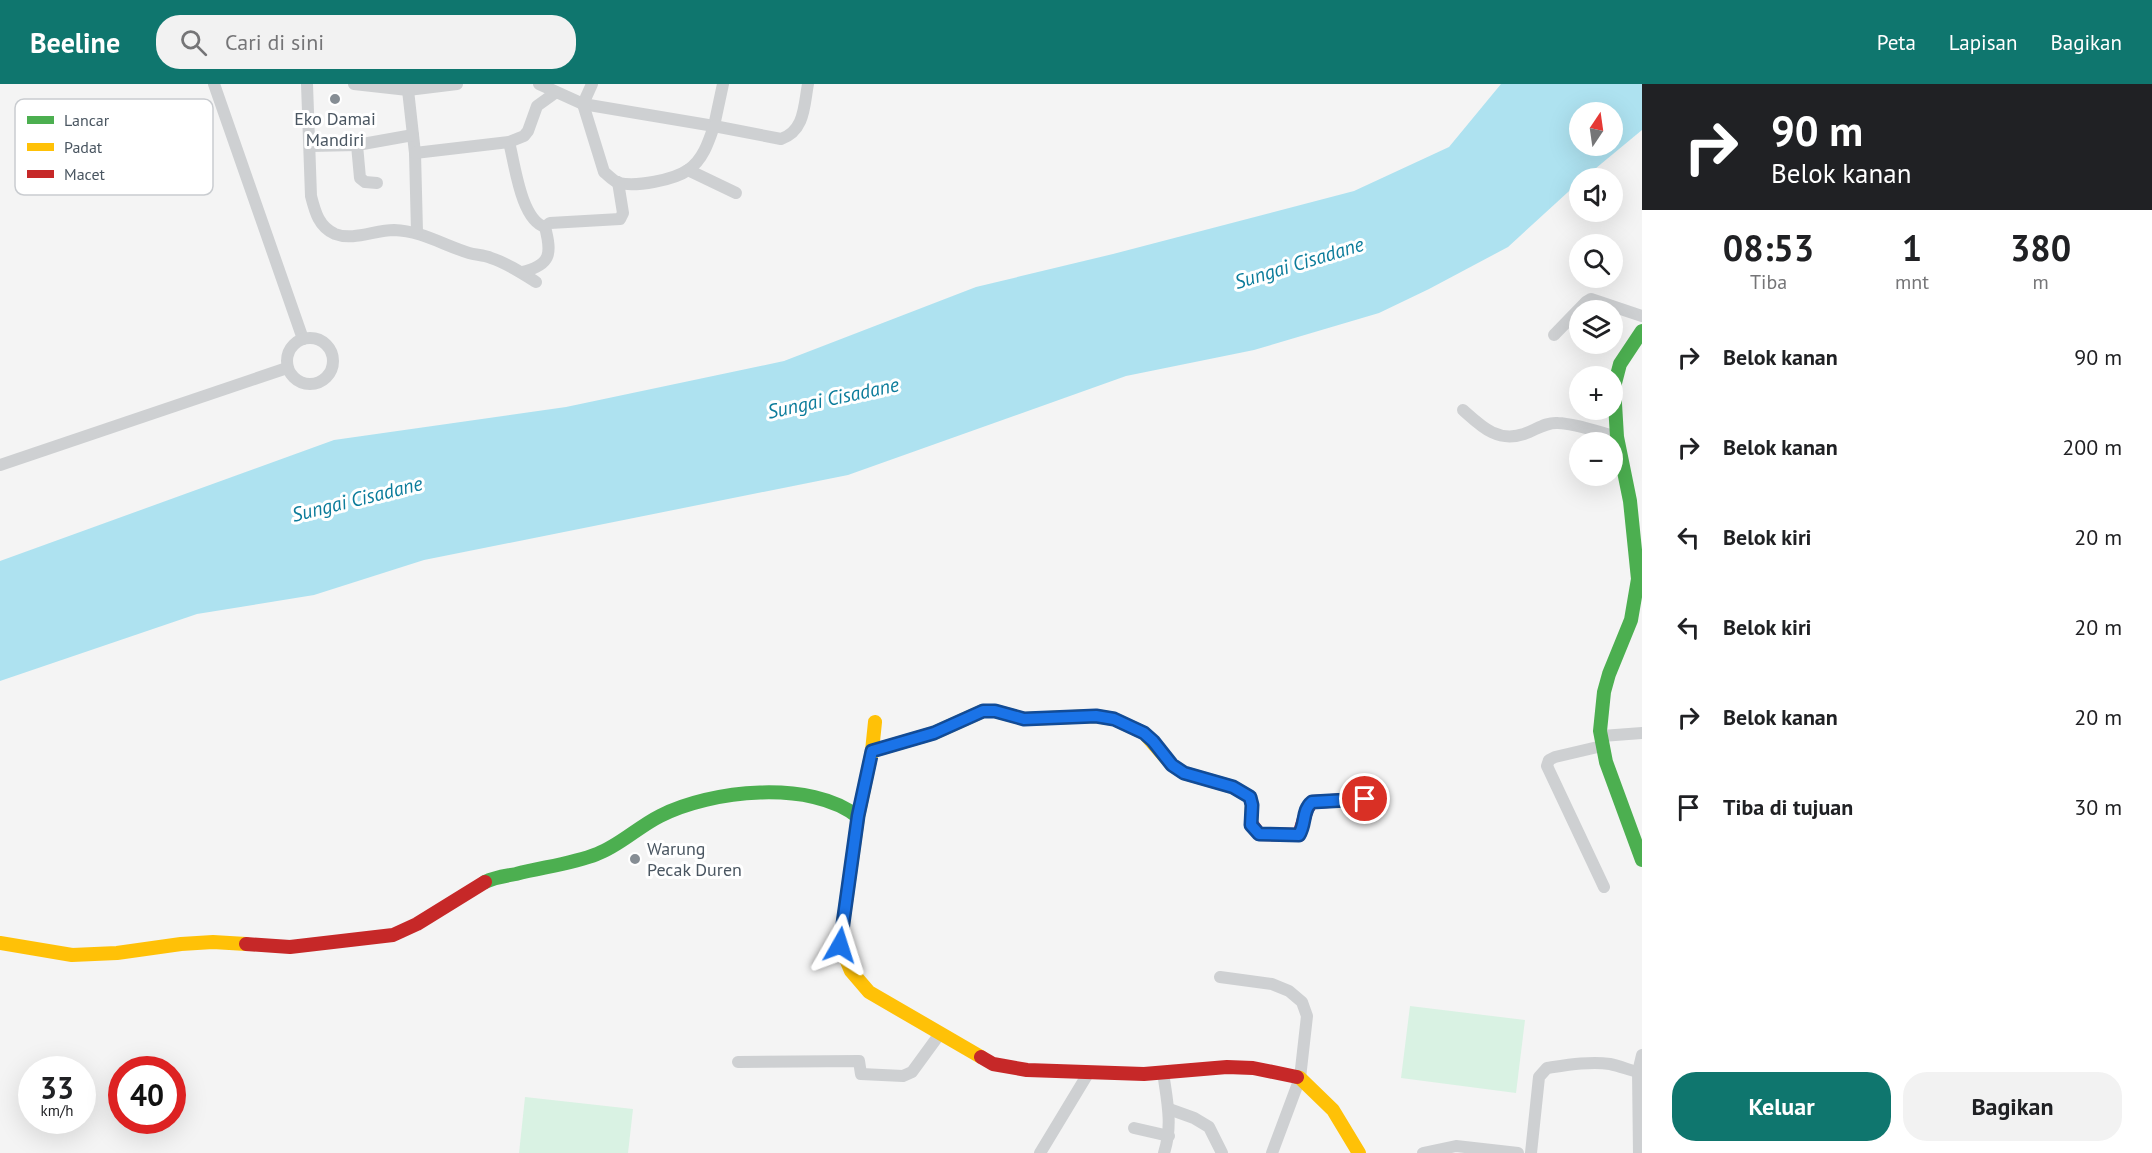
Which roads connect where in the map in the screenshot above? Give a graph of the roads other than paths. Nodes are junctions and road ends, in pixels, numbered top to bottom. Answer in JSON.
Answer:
{"nodes":[{"id":1,"x":214,"y":84,"type":"edge"},
{"id":2,"x":307,"y":84,"type":"edge"},
{"id":3,"x":354,"y":84,"type":"edge"},
{"id":4,"x":457,"y":84,"type":"edge"},
{"id":5,"x":538,"y":84,"type":"edge"},
{"id":6,"x":591,"y":84,"type":"edge"},
{"id":7,"x":723,"y":84,"type":"edge"},
{"id":8,"x":808,"y":84,"type":"edge"},
{"id":9,"x":408,"y":90,"type":"junction"},
{"id":10,"x":555,"y":93,"type":"junction"},
{"id":11,"x":583,"y":104,"type":"junction"},
{"id":12,"x":714,"y":126,"type":"junction"},
{"id":13,"x":413,"y":135,"type":"junction"},
{"id":14,"x":509,"y":142,"type":"junction"},
{"id":15,"x":357,"y":145,"type":"junction"},
{"id":16,"x":310,"y":146,"type":"junction"},
{"id":17,"x":415,"y":153,"type":"junction"},
{"id":18,"x":688,"y":170,"type":"junction"},
{"id":19,"x":618,"y":182,"type":"junction"},
{"id":20,"x":377,"y":183,"type":"dead end"},
{"id":21,"x":736,"y":193,"type":"dead end"},
{"id":22,"x":545,"y":227,"type":"junction"},
{"id":23,"x":417,"y":232,"type":"junction"},
{"id":24,"x":522,"y":272,"type":"junction"},
{"id":25,"x":536,"y":282,"type":"dead end"},
{"id":26,"x":1642,"y":316,"type":"edge"},
{"id":27,"x":1642,"y":331,"type":"edge"},
{"id":28,"x":1554,"y":335,"type":"dead end"},
{"id":29,"x":303,"y":339,"type":"junction"},
{"id":30,"x":287,"y":368,"type":"junction"},
{"id":31,"x":1463,"y":410,"type":"dead end"},
{"id":32,"x":1596,"y":432,"type":"edge"},
{"id":33,"x":1617,"y":432,"type":"edge"},
{"id":34,"x":0,"y":465,"type":"edge"},
{"id":35,"x":1623,"y":467,"type":"edge"},
{"id":36,"x":875,"y":722,"type":"dead end"},
{"id":37,"x":1642,"y":733,"type":"edge"},
{"id":38,"x":1602,"y":741,"type":"junction"},
{"id":39,"x":872,"y":751,"type":"junction"},
{"id":40,"x":1365,"y":799,"type":"dead end"},
{"id":41,"x":858,"y":816,"type":"junction"},
{"id":42,"x":1642,"y":860,"type":"edge"},
{"id":43,"x":1604,"y":887,"type":"dead end"},
{"id":44,"x":0,"y":943,"type":"edge"},
{"id":45,"x":1220,"y":977,"type":"dead end"},
{"id":46,"x":939,"y":1035,"type":"junction"},
{"id":47,"x":1642,"y":1055,"type":"edge"},
{"id":48,"x":738,"y":1062,"type":"dead end"},
{"id":49,"x":1089,"y":1072,"type":"junction"},
{"id":50,"x":1163,"y":1072,"type":"junction"},
{"id":51,"x":1638,"y":1072,"type":"junction"},
{"id":52,"x":1300,"y":1078,"type":"junction"},
{"id":53,"x":1169,"y":1109,"type":"junction"},
{"id":54,"x":1134,"y":1128,"type":"dead end"},
{"id":55,"x":1169,"y":1136,"type":"junction"},
{"id":56,"x":1040,"y":1153,"type":"edge"},
{"id":57,"x":1164,"y":1153,"type":"edge"},
{"id":58,"x":1222,"y":1153,"type":"edge"},
{"id":59,"x":1272,"y":1153,"type":"edge"},
{"id":60,"x":1359,"y":1153,"type":"edge"},
{"id":61,"x":1423,"y":1153,"type":"edge"},
{"id":62,"x":1518,"y":1153,"type":"edge"},
{"id":63,"x":1531,"y":1153,"type":"edge"},
{"id":64,"x":1639,"y":1153,"type":"edge"}],
"edges":[{"from":1,"to":29,"type":"street"},
{"from":2,"to":16,"type":"street"},
{"from":3,"to":9,"type":"street"},
{"from":4,"to":9,"type":"street"},
{"from":5,"to":10,"type":"street"},
{"from":6,"to":11,"type":"street"},
{"from":7,"to":12,"type":"street"},
{"from":8,"to":12,"type":"street"},
{"from":9,"to":13,"type":"street"},
{"from":10,"to":11,"type":"street"},
{"from":10,"to":14,"type":"street"},
{"from":11,"to":12,"type":"street"},
{"from":11,"to":19,"type":"street"},
{"from":12,"to":18,"type":"street"},
{"from":13,"to":15,"type":"street"},
{"from":13,"to":17,"type":"street"},
{"from":14,"to":17,"type":"street"},
{"from":14,"to":22,"type":"street"},
{"from":15,"to":16,"type":"street"},
{"from":15,"to":20,"type":"street"},
{"from":16,"to":23,"type":"street"},
{"from":17,"to":23,"type":"street"},
{"from":18,"to":19,"type":"street"},
{"from":18,"to":21,"type":"street"},
{"from":19,"to":22,"type":"street"},
{"from":22,"to":24,"type":"street"},
{"from":23,"to":24,"type":"street"},
{"from":24,"to":25,"type":"street"},
{"from":26,"to":28,"type":"street"},
{"from":27,"to":33,"type":"street"},
{"from":29,"to":30,"type":"street"},
{"from":29,"to":30,"type":"street"},
{"from":30,"to":34,"type":"street"},
{"from":31,"to":32,"type":"street"},
{"from":35,"to":38,"type":"street"},
{"from":36,"to":39,"type":"street"},
{"from":37,"to":38,"type":"street"},
{"from":38,"to":42,"type":"street"},
{"from":38,"to":43,"type":"street"},
{"from":39,"to":40,"type":"street"},
{"from":39,"to":41,"type":"street"},
{"from":41,"to":44,"type":"street"},
{"from":41,"to":46,"type":"street"},
{"from":45,"to":52,"type":"street"},
{"from":46,"to":48,"type":"street"},
{"from":46,"to":49,"type":"street"},
{"from":47,"to":51,"type":"street"},
{"from":49,"to":50,"type":"street"},
{"from":49,"to":56,"type":"street"},
{"from":50,"to":52,"type":"street"},
{"from":50,"to":53,"type":"street"},
{"from":51,"to":63,"type":"street"},
{"from":51,"to":64,"type":"street"},
{"from":52,"to":59,"type":"street"},
{"from":52,"to":60,"type":"street"},
{"from":53,"to":55,"type":"street"},
{"from":53,"to":58,"type":"street"},
{"from":54,"to":55,"type":"street"},
{"from":55,"to":57,"type":"street"},
{"from":61,"to":62,"type":"street"}]}
